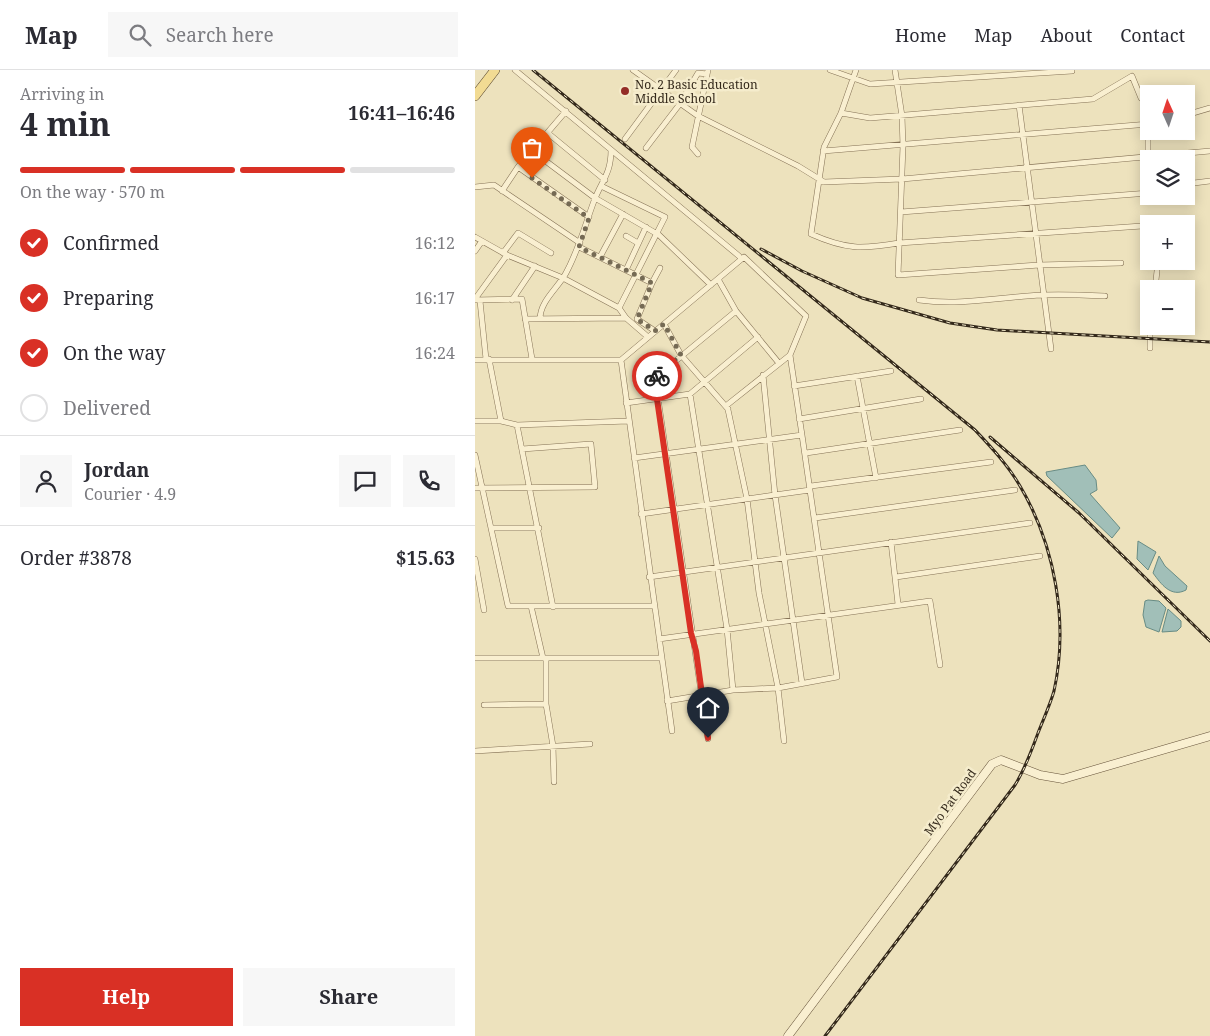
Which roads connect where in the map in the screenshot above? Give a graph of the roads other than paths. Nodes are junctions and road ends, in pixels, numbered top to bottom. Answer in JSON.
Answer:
{"nodes":[{"id":1,"x":489,"y":70,"type":"edge"},
{"id":2,"x":495,"y":70,"type":"edge"},
{"id":3,"x":515,"y":70,"type":"edge"},
{"id":4,"x":635,"y":70,"type":"edge"},
{"id":5,"x":676,"y":70,"type":"edge"},
{"id":6,"x":830,"y":70,"type":"edge"},
{"id":7,"x":856,"y":70,"type":"edge"},
{"id":8,"x":895,"y":70,"type":"edge"},
{"id":9,"x":1072,"y":71,"type":"edge"},
{"id":10,"x":707,"y":72,"type":"edge"},
{"id":11,"x":1016,"y":72,"type":"edge"},
{"id":12,"x":853,"y":79,"type":"junction"},
{"id":13,"x":896,"y":84,"type":"junction"},
{"id":14,"x":475,"y":89,"type":"edge"},
{"id":15,"x":661,"y":91,"type":"junction"},
{"id":16,"x":475,"y":96,"type":"edge"},
{"id":17,"x":1140,"y":96,"type":"edge"},
{"id":18,"x":679,"y":105,"type":"junction"},
{"id":19,"x":1019,"y":105,"type":"junction"},
{"id":20,"x":1210,"y":108,"type":"edge"},
{"id":21,"x":566,"y":111,"type":"junction"},
{"id":22,"x":1195,"y":112,"type":"edge"},
{"id":23,"x":841,"y":113,"type":"junction"},
{"id":24,"x":698,"y":116,"type":"junction"},
{"id":25,"x":902,"y":116,"type":"junction"},
{"id":26,"x":1140,"y":125,"type":"edge"},
{"id":27,"x":549,"y":134,"type":"junction"},
{"id":28,"x":1023,"y":136,"type":"junction"},
{"id":29,"x":625,"y":139,"type":"dead end"},
{"id":30,"x":903,"y":146,"type":"junction"},
{"id":31,"x":645,"y":148,"type":"dead end"},
{"id":32,"x":611,"y":150,"type":"junction"},
{"id":33,"x":1210,"y":151,"type":"edge"},
{"id":34,"x":823,"y":152,"type":"junction"},
{"id":35,"x":1195,"y":153,"type":"edge"},
{"id":36,"x":698,"y":154,"type":"dead end"},
{"id":37,"x":1140,"y":159,"type":"edge"},
{"id":38,"x":547,"y":162,"type":"dead end"},
{"id":39,"x":518,"y":167,"type":"junction"},
{"id":40,"x":1027,"y":169,"type":"junction"},
{"id":41,"x":902,"y":179,"type":"junction"},
{"id":42,"x":605,"y":180,"type":"junction"},
{"id":43,"x":1210,"y":181,"type":"edge"},
{"id":44,"x":819,"y":182,"type":"junction"},
{"id":45,"x":1195,"y":183,"type":"edge"},
{"id":46,"x":601,"y":186,"type":"junction"},
{"id":47,"x":475,"y":187,"type":"edge"},
{"id":48,"x":502,"y":191,"type":"junction"},
{"id":49,"x":1140,"y":194,"type":"edge"},
{"id":50,"x":595,"y":198,"type":"junction"},
{"id":51,"x":1031,"y":201,"type":"junction"},
{"id":52,"x":901,"y":212,"type":"junction"},
{"id":53,"x":623,"y":214,"type":"junction"},
{"id":54,"x":589,"y":218,"type":"junction"},
{"id":55,"x":1140,"y":226,"type":"edge"},
{"id":56,"x":646,"y":227,"type":"junction"},
{"id":57,"x":655,"y":233,"type":"junction"},
{"id":58,"x":1035,"y":233,"type":"junction"},
{"id":59,"x":626,"y":236,"type":"dead end"},
{"id":60,"x":475,"y":237,"type":"edge"},
{"id":61,"x":483,"y":241,"type":"junction"},
{"id":62,"x":638,"y":243,"type":"junction"},
{"id":63,"x":899,"y":243,"type":"junction"},
{"id":64,"x":580,"y":245,"type":"junction"},
{"id":65,"x":475,"y":250,"type":"edge"},
{"id":66,"x":551,"y":253,"type":"dead end"},
{"id":67,"x":505,"y":254,"type":"junction"},
{"id":68,"x":739,"y":256,"type":"dead end"},
{"id":69,"x":600,"y":257,"type":"junction"},
{"id":70,"x":1121,"y":263,"type":"dead end"},
{"id":71,"x":1039,"y":265,"type":"junction"},
{"id":72,"x":535,"y":266,"type":"junction"},
{"id":73,"x":660,"y":268,"type":"dead end"},
{"id":74,"x":626,"y":270,"type":"junction"},
{"id":75,"x":1157,"y":271,"type":"dead end"},
{"id":76,"x":636,"y":274,"type":"junction"},
{"id":77,"x":563,"y":278,"type":"junction"},
{"id":78,"x":717,"y":279,"type":"junction"},
{"id":79,"x":1156,"y":280,"type":"edge"},
{"id":80,"x":652,"y":283,"type":"junction"},
{"id":81,"x":711,"y":284,"type":"junction"},
{"id":82,"x":1043,"y":295,"type":"junction"},
{"id":83,"x":1105,"y":296,"type":"dead end"},
{"id":84,"x":477,"y":300,"type":"edge"},
{"id":85,"x":512,"y":300,"type":"junction"},
{"id":86,"x":919,"y":300,"type":"dead end"},
{"id":87,"x":619,"y":308,"type":"junction"},
{"id":88,"x":736,"y":311,"type":"junction"},
{"id":89,"x":540,"y":318,"type":"junction"},
{"id":90,"x":626,"y":318,"type":"junction"},
{"id":91,"x":525,"y":319,"type":"junction"},
{"id":92,"x":664,"y":324,"type":"junction"},
{"id":93,"x":655,"y":331,"type":"junction"},
{"id":94,"x":1150,"y":335,"type":"edge"},
{"id":95,"x":758,"y":336,"type":"junction"},
{"id":96,"x":648,"y":337,"type":"junction"},
{"id":97,"x":1150,"y":348,"type":"dead end"},
{"id":98,"x":1051,"y":350,"type":"dead end"},
{"id":99,"x":681,"y":355,"type":"junction"},
{"id":100,"x":790,"y":355,"type":"junction"},
{"id":101,"x":488,"y":359,"type":"junction"},
{"id":102,"x":532,"y":359,"type":"junction"},
{"id":103,"x":475,"y":360,"type":"edge"},
{"id":104,"x":621,"y":360,"type":"junction"},
{"id":105,"x":778,"y":362,"type":"junction"},
{"id":106,"x":891,"y":371,"type":"dead end"},
{"id":107,"x":763,"y":375,"type":"junction"},
{"id":108,"x":857,"y":376,"type":"junction"},
{"id":109,"x":703,"y":382,"type":"junction"},
{"id":110,"x":794,"y":386,"type":"junction"},
{"id":111,"x":690,"y":394,"type":"junction"},
{"id":112,"x":657,"y":399,"type":"junction"},
{"id":113,"x":921,"y":399,"type":"dead end"},
{"id":114,"x":625,"y":403,"type":"junction"},
{"id":115,"x":863,"y":408,"type":"junction"},
{"id":116,"x":728,"y":409,"type":"junction"},
{"id":117,"x":799,"y":419,"type":"junction"},
{"id":118,"x":475,"y":421,"type":"edge"},
{"id":119,"x":501,"y":421,"type":"junction"},
{"id":120,"x":628,"y":421,"type":"junction"},
{"id":121,"x":517,"y":425,"type":"junction"},
{"id":122,"x":960,"y":430,"type":"dead end"},
{"id":123,"x":802,"y":435,"type":"junction"},
{"id":124,"x":769,"y":439,"type":"junction"},
{"id":125,"x":734,"y":444,"type":"junction"},
{"id":126,"x":871,"y":444,"type":"junction"},
{"id":127,"x":522,"y":449,"type":"junction"},
{"id":128,"x":699,"y":450,"type":"junction"},
{"id":129,"x":806,"y":453,"type":"junction"},
{"id":130,"x":666,"y":454,"type":"junction"},
{"id":131,"x":475,"y":455,"type":"edge"},
{"id":132,"x":634,"y":458,"type":"junction"},
{"id":133,"x":991,"y":462,"type":"dead end"},
{"id":134,"x":876,"y":478,"type":"junction"},
{"id":135,"x":475,"y":488,"type":"edge"},
{"id":136,"x":482,"y":488,"type":"junction"},
{"id":137,"x":530,"y":488,"type":"junction"},
{"id":138,"x":810,"y":488,"type":"junction"},
{"id":139,"x":1015,"y":490,"type":"dead end"},
{"id":140,"x":775,"y":495,"type":"junction"},
{"id":141,"x":747,"y":499,"type":"junction"},
{"id":142,"x":706,"y":504,"type":"junction"},
{"id":143,"x":674,"y":509,"type":"junction"},
{"id":144,"x":641,"y":514,"type":"junction"},
{"id":145,"x":815,"y":518,"type":"junction"},
{"id":146,"x":1030,"y":523,"type":"dead end"},
{"id":147,"x":491,"y":528,"type":"junction"},
{"id":148,"x":539,"y":528,"type":"junction"},
{"id":149,"x":891,"y":542,"type":"junction"},
{"id":150,"x":819,"y":553,"type":"junction"},
{"id":151,"x":1040,"y":556,"type":"dead end"},
{"id":152,"x":783,"y":557,"type":"junction"},
{"id":153,"x":475,"y":559,"type":"edge"},
{"id":154,"x":755,"y":562,"type":"junction"},
{"id":155,"x":716,"y":567,"type":"junction"},
{"id":156,"x":682,"y":572,"type":"junction"},
{"id":157,"x":649,"y":577,"type":"junction"},
{"id":158,"x":896,"y":577,"type":"junction"},
{"id":159,"x":898,"y":604,"type":"junction"},
{"id":160,"x":531,"y":606,"type":"junction"},
{"id":161,"x":654,"y":606,"type":"junction"},
{"id":162,"x":553,"y":607,"type":"junction"},
{"id":163,"x":484,"y":610,"type":"dead end"},
{"id":164,"x":828,"y":616,"type":"junction"},
{"id":165,"x":793,"y":621,"type":"junction"},
{"id":166,"x":765,"y":625,"type":"junction"},
{"id":167,"x":727,"y":629,"type":"junction"},
{"id":168,"x":691,"y":633,"type":"junction"},
{"id":169,"x":659,"y":639,"type":"junction"},
{"id":170,"x":475,"y":658,"type":"edge"},
{"id":171,"x":545,"y":658,"type":"junction"},
{"id":172,"x":661,"y":658,"type":"junction"},
{"id":173,"x":940,"y":665,"type":"dead end"},
{"id":174,"x":802,"y":683,"type":"junction"},
{"id":175,"x":778,"y":688,"type":"junction"},
{"id":176,"x":733,"y":690,"type":"junction"},
{"id":177,"x":700,"y":696,"type":"junction"},
{"id":178,"x":667,"y":701,"type":"junction"},
{"id":179,"x":484,"y":704,"type":"dead end"},
{"id":180,"x":546,"y":704,"type":"junction"},
{"id":181,"x":672,"y":731,"type":"dead end"},
{"id":182,"x":1210,"y":736,"type":"edge"},
{"id":183,"x":708,"y":738,"type":"dead end"},
{"id":184,"x":784,"y":742,"type":"dead end"},
{"id":185,"x":590,"y":744,"type":"dead end"},
{"id":186,"x":553,"y":746,"type":"junction"},
{"id":187,"x":475,"y":751,"type":"edge"},
{"id":188,"x":554,"y":782,"type":"dead end"},
{"id":189,"x":788,"y":1036,"type":"edge"}],
"edges":[{"from":1,"to":14,"type":"main road"},
{"from":2,"to":16,"type":"main road"},
{"from":3,"to":21,"type":"street"},
{"from":4,"to":15,"type":"street"},
{"from":5,"to":15,"type":"street"},
{"from":6,"to":12,"type":"street"},
{"from":7,"to":12,"type":"street"},
{"from":8,"to":13,"type":"street"},
{"from":9,"to":11,"type":"street"},
{"from":10,"to":18,"type":"street"},
{"from":10,"to":24,"type":"street"},
{"from":11,"to":13,"type":"street"},
{"from":12,"to":13,"type":"street"},
{"from":12,"to":23,"type":"street"},
{"from":13,"to":25,"type":"street"},
{"from":15,"to":18,"type":"street"},
{"from":15,"to":29,"type":"street"},
{"from":17,"to":19,"type":"street"},
{"from":18,"to":24,"type":"street"},
{"from":18,"to":31,"type":"street"},
{"from":19,"to":25,"type":"street"},
{"from":19,"to":28,"type":"street"},
{"from":20,"to":22,"type":"street"},
{"from":21,"to":27,"type":"street"},
{"from":21,"to":32,"type":"street"},
{"from":23,"to":25,"type":"street"},
{"from":23,"to":34,"type":"street"},
{"from":24,"to":36,"type":"street"},
{"from":24,"to":44,"type":"street"},
{"from":25,"to":30,"type":"street"},
{"from":26,"to":28,"type":"street"},
{"from":27,"to":39,"type":"street"},
{"from":27,"to":42,"type":"street"},
{"from":28,"to":30,"type":"street"},
{"from":28,"to":40,"type":"street"},
{"from":30,"to":34,"type":"street"},
{"from":30,"to":41,"type":"street"},
{"from":32,"to":42,"type":"street"},
{"from":32,"to":68,"type":"street"},
{"from":33,"to":35,"type":"street"},
{"from":34,"to":44,"type":"street"},
{"from":37,"to":40,"type":"street"},
{"from":38,"to":50,"type":"street"},
{"from":39,"to":48,"type":"street"},
{"from":39,"to":54,"type":"street"},
{"from":40,"to":41,"type":"street"},
{"from":40,"to":51,"type":"street"},
{"from":41,"to":44,"type":"street"},
{"from":41,"to":52,"type":"street"},
{"from":42,"to":46,"type":"street"},
{"from":43,"to":45,"type":"street"},
{"from":44,"to":63,"type":"street"},
{"from":46,"to":50,"type":"street"},
{"from":46,"to":57,"type":"street"},
{"from":47,"to":48,"type":"street"},
{"from":48,"to":64,"type":"street"},
{"from":49,"to":51,"type":"street"},
{"from":50,"to":53,"type":"street"},
{"from":50,"to":54,"type":"street"},
{"from":51,"to":52,"type":"street"},
{"from":51,"to":58,"type":"street"},
{"from":52,"to":63,"type":"street"},
{"from":53,"to":56,"type":"street"},
{"from":53,"to":69,"type":"street"},
{"from":54,"to":64,"type":"street"},
{"from":55,"to":58,"type":"street"},
{"from":56,"to":57,"type":"street"},
{"from":56,"to":62,"type":"street"},
{"from":57,"to":76,"type":"street"},
{"from":57,"to":81,"type":"street"},
{"from":58,"to":63,"type":"street"},
{"from":58,"to":71,"type":"street"},
{"from":59,"to":62,"type":"street"},
{"from":60,"to":61,"type":"street"},
{"from":61,"to":65,"type":"street"},
{"from":61,"to":67,"type":"street"},
{"from":62,"to":74,"type":"street"},
{"from":63,"to":71,"type":"street"},
{"from":64,"to":69,"type":"street"},
{"from":64,"to":77,"type":"street"},
{"from":66,"to":67,"type":"street"},
{"from":67,"to":72,"type":"street"},
{"from":67,"to":84,"type":"street"},
{"from":69,"to":74,"type":"street"},
{"from":70,"to":71,"type":"street"},
{"from":71,"to":82,"type":"street"},
{"from":72,"to":77,"type":"street"},
{"from":72,"to":85,"type":"street"},
{"from":73,"to":80,"type":"street"},
{"from":74,"to":76,"type":"street"},
{"from":75,"to":79,"type":"street"},
{"from":76,"to":80,"type":"street"},
{"from":76,"to":87,"type":"street"},
{"from":77,"to":87,"type":"street"},
{"from":77,"to":89,"type":"street"},
{"from":78,"to":81,"type":"street"},
{"from":78,"to":88,"type":"street"},
{"from":78,"to":100,"type":"street"},
{"from":80,"to":93,"type":"street"},
{"from":81,"to":92,"type":"street"},
{"from":82,"to":83,"type":"street"},
{"from":82,"to":86,"type":"street"},
{"from":82,"to":98,"type":"street"},
{"from":84,"to":85,"type":"street"},
{"from":84,"to":101,"type":"street"},
{"from":85,"to":91,"type":"street"},
{"from":87,"to":90,"type":"street"},
{"from":88,"to":95,"type":"street"},
{"from":88,"to":99,"type":"street"},
{"from":89,"to":90,"type":"street"},
{"from":89,"to":91,"type":"street"},
{"from":90,"to":96,"type":"street"},
{"from":91,"to":102,"type":"street"},
{"from":92,"to":93,"type":"street"},
{"from":92,"to":99,"type":"street"},
{"from":93,"to":96,"type":"street"},
{"from":94,"to":97,"type":"street"},
{"from":95,"to":105,"type":"street"},
{"from":95,"to":109,"type":"street"},
{"from":96,"to":104,"type":"street"},
{"from":99,"to":109,"type":"street"},
{"from":99,"to":112,"type":"street"},
{"from":100,"to":105,"type":"street"},
{"from":100,"to":110,"type":"street"},
{"from":101,"to":102,"type":"street"},
{"from":101,"to":103,"type":"street"},
{"from":101,"to":119,"type":"street"},
{"from":102,"to":104,"type":"street"},
{"from":104,"to":114,"type":"street"},
{"from":105,"to":107,"type":"street"},
{"from":106,"to":108,"type":"street"},
{"from":107,"to":116,"type":"street"},
{"from":107,"to":124,"type":"street"},
{"from":108,"to":110,"type":"street"},
{"from":108,"to":115,"type":"street"},
{"from":109,"to":111,"type":"street"},
{"from":109,"to":116,"type":"street"},
{"from":110,"to":117,"type":"street"},
{"from":111,"to":112,"type":"street"},
{"from":111,"to":128,"type":"street"},
{"from":112,"to":114,"type":"street"},
{"from":112,"to":130,"type":"street"},
{"from":113,"to":115,"type":"street"},
{"from":114,"to":120,"type":"street"},
{"from":115,"to":117,"type":"street"},
{"from":115,"to":126,"type":"street"},
{"from":116,"to":125,"type":"street"},
{"from":117,"to":123,"type":"street"},
{"from":118,"to":119,"type":"street"},
{"from":119,"to":121,"type":"street"},
{"from":120,"to":121,"type":"street"},
{"from":120,"to":132,"type":"street"},
{"from":121,"to":127,"type":"street"},
{"from":122,"to":126,"type":"street"},
{"from":123,"to":124,"type":"street"},
{"from":123,"to":129,"type":"street"},
{"from":124,"to":125,"type":"street"},
{"from":124,"to":140,"type":"street"},
{"from":125,"to":128,"type":"street"},
{"from":125,"to":141,"type":"street"},
{"from":126,"to":129,"type":"street"},
{"from":126,"to":134,"type":"street"},
{"from":127,"to":137,"type":"street"},
{"from":127,"to":137,"type":"street"},
{"from":128,"to":130,"type":"street"},
{"from":128,"to":142,"type":"street"},
{"from":129,"to":138,"type":"street"},
{"from":130,"to":132,"type":"street"},
{"from":130,"to":143,"type":"street"},
{"from":131,"to":136,"type":"street"},
{"from":132,"to":144,"type":"street"},
{"from":133,"to":134,"type":"street"},
{"from":134,"to":138,"type":"street"},
{"from":135,"to":136,"type":"street"},
{"from":136,"to":137,"type":"street"},
{"from":136,"to":147,"type":"street"},
{"from":137,"to":148,"type":"street"},
{"from":138,"to":140,"type":"street"},
{"from":138,"to":145,"type":"street"},
{"from":139,"to":145,"type":"street"},
{"from":140,"to":141,"type":"street"},
{"from":140,"to":152,"type":"street"},
{"from":141,"to":142,"type":"street"},
{"from":141,"to":154,"type":"street"},
{"from":142,"to":143,"type":"street"},
{"from":142,"to":155,"type":"street"},
{"from":143,"to":144,"type":"street"},
{"from":143,"to":156,"type":"street"},
{"from":144,"to":157,"type":"street"},
{"from":145,"to":150,"type":"street"},
{"from":146,"to":149,"type":"street"},
{"from":147,"to":148,"type":"street"},
{"from":147,"to":160,"type":"street"},
{"from":148,"to":162,"type":"street"},
{"from":149,"to":150,"type":"street"},
{"from":149,"to":158,"type":"street"},
{"from":150,"to":152,"type":"street"},
{"from":150,"to":164,"type":"street"},
{"from":151,"to":158,"type":"street"},
{"from":152,"to":154,"type":"street"},
{"from":152,"to":165,"type":"street"},
{"from":153,"to":163,"type":"street"},
{"from":154,"to":155,"type":"street"},
{"from":154,"to":166,"type":"street"},
{"from":155,"to":156,"type":"street"},
{"from":155,"to":167,"type":"street"},
{"from":156,"to":157,"type":"street"},
{"from":156,"to":168,"type":"street"},
{"from":157,"to":161,"type":"street"},
{"from":158,"to":159,"type":"street"},
{"from":159,"to":164,"type":"street"},
{"from":159,"to":173,"type":"street"},
{"from":160,"to":162,"type":"street"},
{"from":160,"to":171,"type":"street"},
{"from":161,"to":162,"type":"street"},
{"from":161,"to":169,"type":"street"},
{"from":164,"to":165,"type":"street"},
{"from":164,"to":174,"type":"street"},
{"from":165,"to":166,"type":"street"},
{"from":165,"to":174,"type":"street"},
{"from":166,"to":167,"type":"street"},
{"from":166,"to":175,"type":"street"},
{"from":167,"to":168,"type":"street"},
{"from":167,"to":176,"type":"street"},
{"from":168,"to":169,"type":"street"},
{"from":168,"to":177,"type":"street"},
{"from":169,"to":172,"type":"street"},
{"from":170,"to":171,"type":"street"},
{"from":171,"to":172,"type":"street"},
{"from":171,"to":180,"type":"street"},
{"from":172,"to":178,"type":"street"},
{"from":174,"to":175,"type":"street"},
{"from":175,"to":176,"type":"street"},
{"from":175,"to":184,"type":"street"},
{"from":176,"to":177,"type":"street"},
{"from":177,"to":178,"type":"street"},
{"from":177,"to":183,"type":"street"},
{"from":178,"to":181,"type":"street"},
{"from":179,"to":180,"type":"street"},
{"from":180,"to":186,"type":"street"},
{"from":182,"to":189,"type":"main road","name":"Myo Pat Road"},
{"from":185,"to":186,"type":"street"},
{"from":186,"to":187,"type":"street"},
{"from":186,"to":188,"type":"street"}]}
